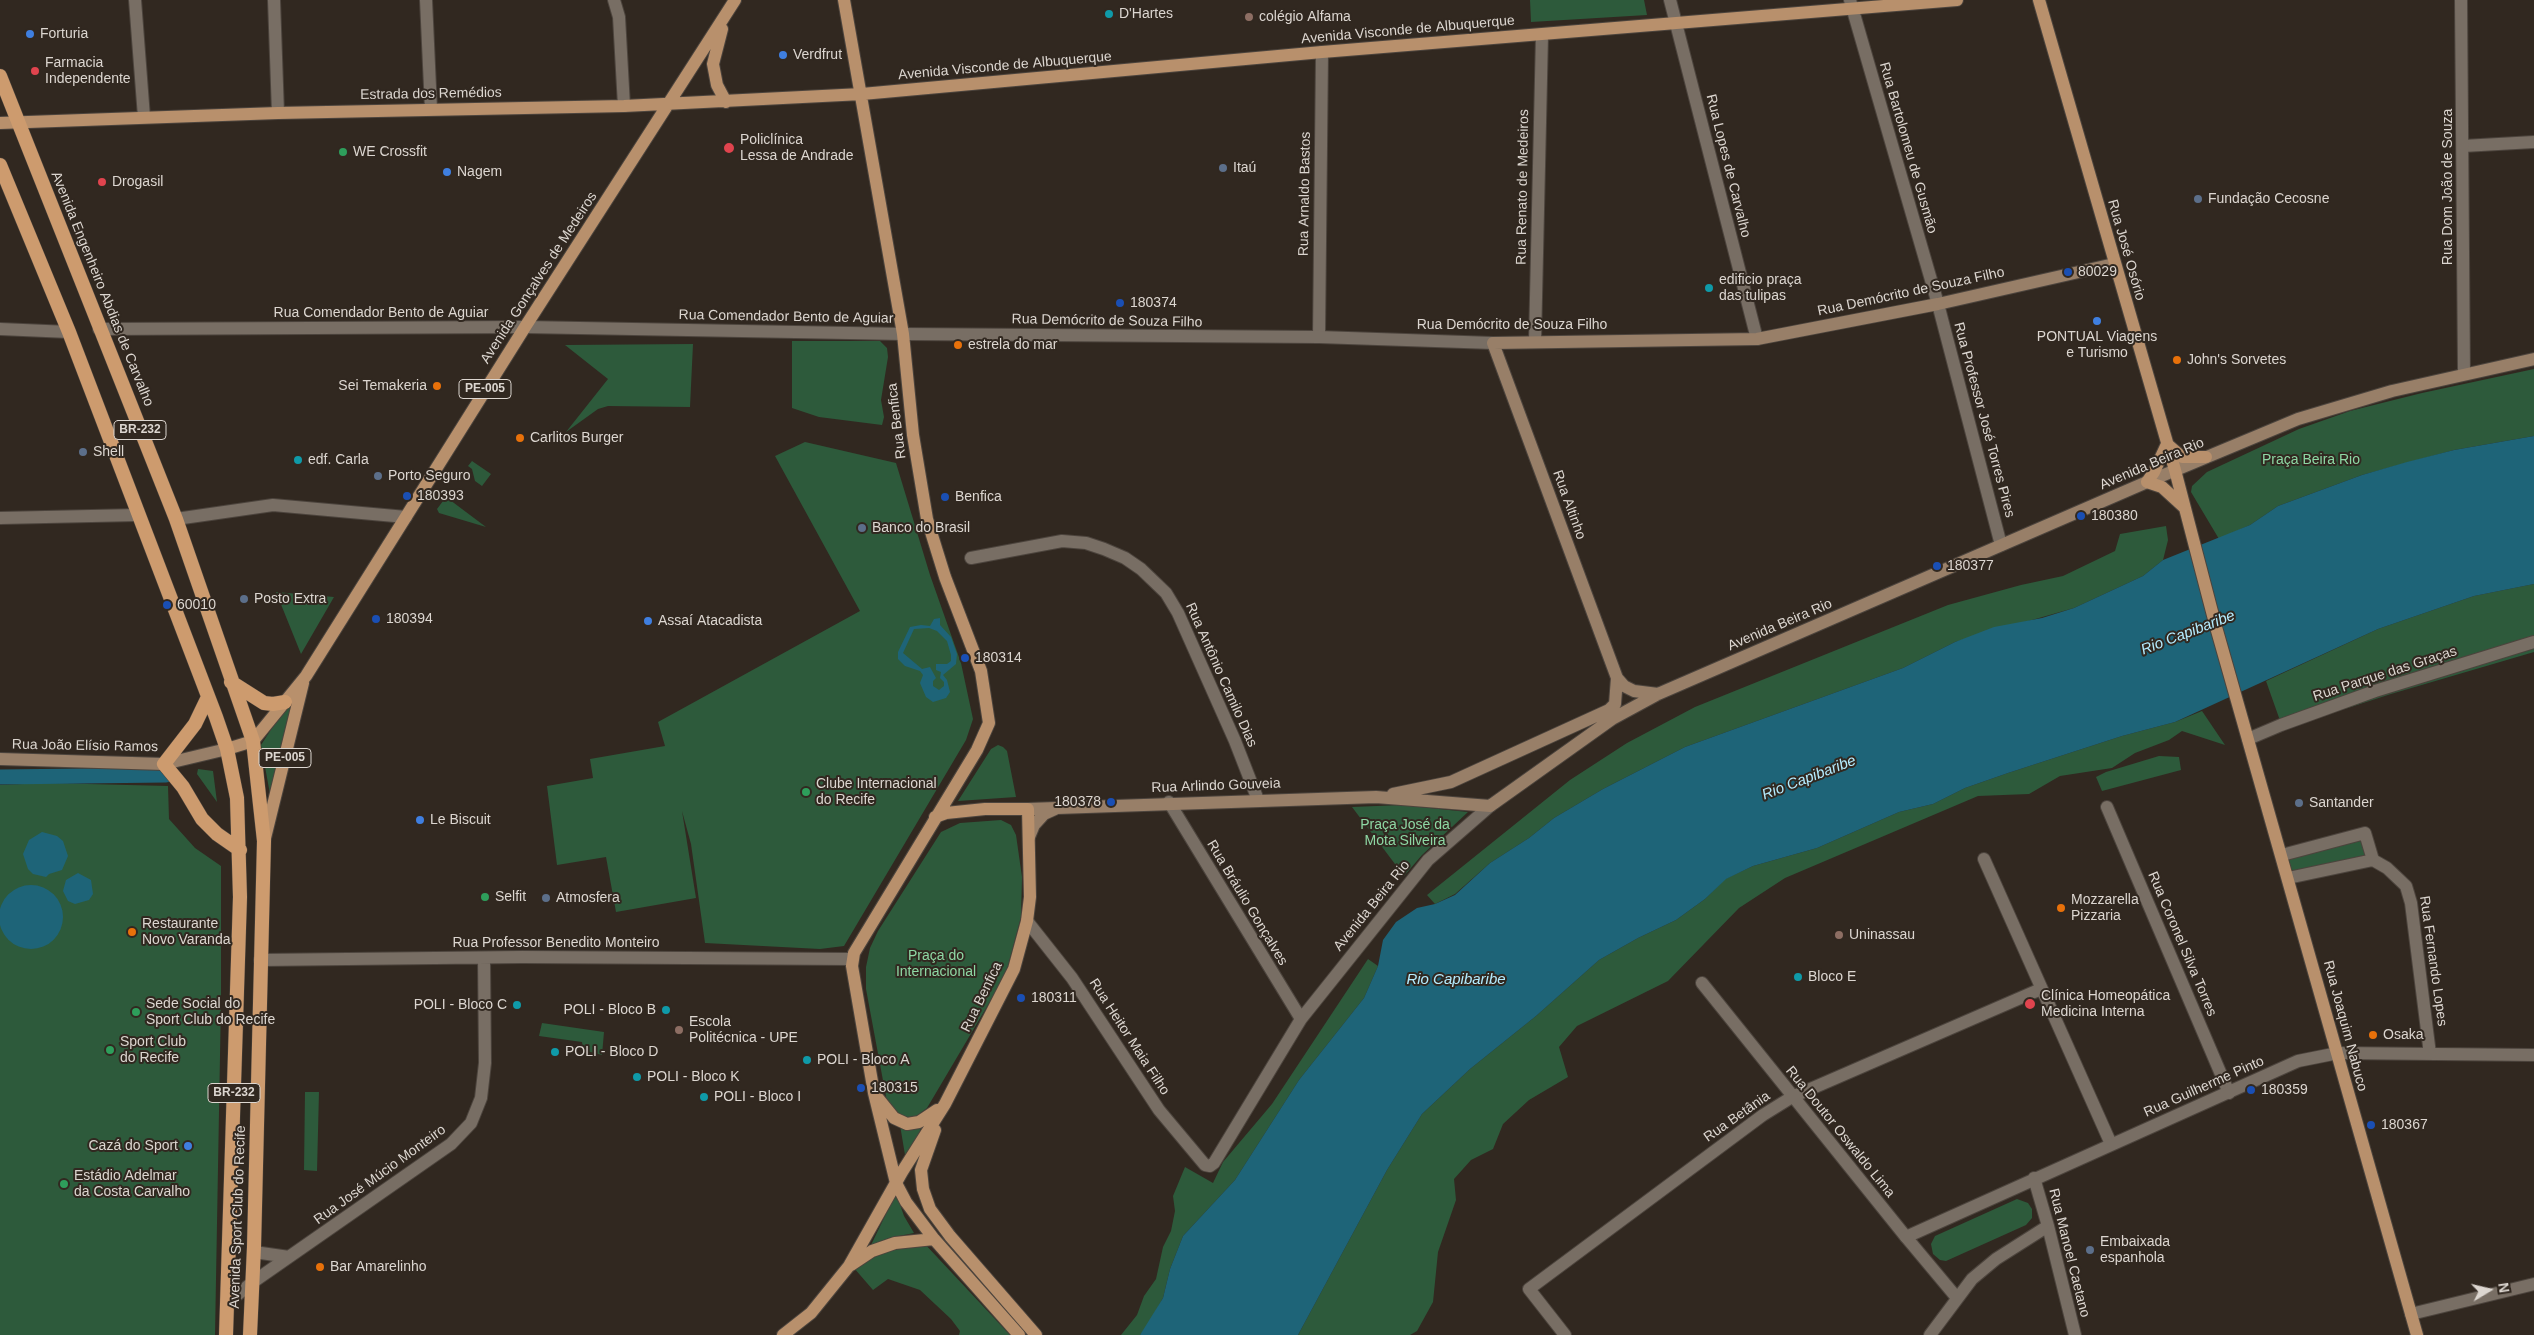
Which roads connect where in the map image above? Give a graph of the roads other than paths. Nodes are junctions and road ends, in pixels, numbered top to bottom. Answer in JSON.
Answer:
{"nodes":[{"id":1,"x":135,"y":0,"type":"edge"},
{"id":2,"x":274,"y":0,"type":"edge"},
{"id":3,"x":426,"y":0,"type":"edge"},
{"id":4,"x":614,"y":0,"type":"edge"},
{"id":5,"x":735,"y":0,"type":"edge"},
{"id":6,"x":844,"y":0,"type":"edge"},
{"id":7,"x":1670,"y":0,"type":"edge"},
{"id":8,"x":1957,"y":0,"type":"edge"},
{"id":9,"x":2039,"y":0,"type":"edge"},
{"id":10,"x":2461,"y":0,"type":"edge"},
{"id":11,"x":1851,"y":4,"type":"edge"},
{"id":12,"x":728,"y":12,"type":"junction"},
{"id":13,"x":1676,"y":25,"type":"junction"},
{"id":14,"x":1542,"y":35,"type":"junction"},
{"id":15,"x":1322,"y":52,"type":"junction"},
{"id":16,"x":0,"y":76,"type":"edge"},
{"id":17,"x":862,"y":94,"type":"junction"},
{"id":18,"x":726,"y":102,"type":"junction"},
{"id":19,"x":668,"y":104,"type":"junction"},
{"id":20,"x":624,"y":106,"type":"junction"},
{"id":21,"x":431,"y":109,"type":"junction"},
{"id":22,"x":278,"y":113,"type":"junction"},
{"id":23,"x":144,"y":117,"type":"junction"},
{"id":24,"x":18,"y":122,"type":"junction"},
{"id":25,"x":0,"y":123,"type":"edge"},
{"id":26,"x":2534,"y":142,"type":"edge"},
{"id":27,"x":2463,"y":146,"type":"junction"},
{"id":28,"x":0,"y":166,"type":"edge"},
{"id":29,"x":2114,"y":264,"type":"junction"},
{"id":30,"x":1938,"y":304,"type":"junction"},
{"id":31,"x":525,"y":327,"type":"junction"},
{"id":32,"x":0,"y":329,"type":"edge"},
{"id":33,"x":99,"y":329,"type":"junction"},
{"id":34,"x":68,"y":332,"type":"junction"},
{"id":35,"x":903,"y":334,"type":"junction"},
{"id":36,"x":1319,"y":337,"type":"junction"},
{"id":37,"x":1757,"y":339,"type":"junction"},
{"id":38,"x":1534,"y":341,"type":"junction"},
{"id":39,"x":1493,"y":343,"type":"junction"},
{"id":40,"x":2534,"y":359,"type":"edge"},
{"id":41,"x":2464,"y":374,"type":"junction"},
{"id":42,"x":2167,"y":444,"type":"junction"},
{"id":43,"x":2206,"y":457,"type":"junction"},
{"id":44,"x":2175,"y":470,"type":"junction"},
{"id":45,"x":2147,"y":482,"type":"junction"},
{"id":46,"x":2185,"y":508,"type":"junction"},
{"id":47,"x":137,"y":515,"type":"junction"},
{"id":48,"x":406,"y":517,"type":"junction"},
{"id":49,"x":0,"y":518,"type":"edge"},
{"id":50,"x":176,"y":519,"type":"junction"},
{"id":51,"x":2189,"y":522,"type":"joint"},
{"id":52,"x":2001,"y":545,"type":"junction"},
{"id":53,"x":971,"y":558,"type":"dead end"},
{"id":54,"x":2534,"y":642,"type":"edge"},
{"id":55,"x":306,"y":676,"type":"junction"},
{"id":56,"x":1617,"y":678,"type":"junction"},
{"id":57,"x":231,"y":682,"type":"junction"},
{"id":58,"x":1658,"y":694,"type":"junction"},
{"id":59,"x":208,"y":697,"type":"junction"},
{"id":60,"x":285,"y":702,"type":"junction"},
{"id":61,"x":2248,"y":739,"type":"junction"},
{"id":62,"x":253,"y":741,"type":"junction"},
{"id":63,"x":227,"y":750,"type":"junction"},
{"id":64,"x":0,"y":759,"type":"edge"},
{"id":65,"x":164,"y":764,"type":"junction"},
{"id":66,"x":1376,"y":797,"type":"junction"},
{"id":67,"x":1258,"y":800,"type":"junction"},
{"id":68,"x":1169,"y":802,"type":"junction"},
{"id":69,"x":1490,"y":806,"type":"junction"},
{"id":70,"x":2107,"y":807,"type":"dead end"},
{"id":71,"x":1058,"y":808,"type":"junction"},
{"id":72,"x":1028,"y":809,"type":"junction"},
{"id":73,"x":935,"y":817,"type":"junction"},
{"id":74,"x":1029,"y":837,"type":"junction"},
{"id":75,"x":264,"y":840,"type":"junction"},
{"id":76,"x":240,"y":850,"type":"junction"},
{"id":77,"x":2282,"y":855,"type":"junction"},
{"id":78,"x":1984,"y":860,"type":"dead end"},
{"id":79,"x":2373,"y":860,"type":"junction"},
{"id":80,"x":2288,"y":878,"type":"junction"},
{"id":81,"x":1027,"y":921,"type":"junction"},
{"id":82,"x":484,"y":958,"type":"junction"},
{"id":83,"x":851,"y":959,"type":"junction"},
{"id":84,"x":260,"y":960,"type":"junction"},
{"id":85,"x":1702,"y":983,"type":"dead end"},
{"id":86,"x":2041,"y":989,"type":"junction"},
{"id":87,"x":1301,"y":1019,"type":"junction"},
{"id":88,"x":2338,"y":1053,"type":"junction"},
{"id":89,"x":2430,"y":1054,"type":"junction"},
{"id":90,"x":2534,"y":1055,"type":"edge"},
{"id":91,"x":874,"y":1093,"type":"junction"},
{"id":92,"x":2229,"y":1093,"type":"junction"},
{"id":93,"x":1792,"y":1097,"type":"junction"},
{"id":94,"x":945,"y":1104,"type":"junction"},
{"id":95,"x":2112,"y":1144,"type":"junction"},
{"id":96,"x":1210,"y":1166,"type":"joint"},
{"id":97,"x":2034,"y":1178,"type":"junction"},
{"id":98,"x":896,"y":1183,"type":"junction"},
{"id":99,"x":2048,"y":1226,"type":"junction"},
{"id":100,"x":1906,"y":1237,"type":"junction"},
{"id":101,"x":934,"y":1239,"type":"junction"},
{"id":102,"x":254,"y":1252,"type":"junction"},
{"id":103,"x":289,"y":1257,"type":"junction"},
{"id":104,"x":849,"y":1266,"type":"junction"},
{"id":105,"x":253,"y":1282,"type":"junction"},
{"id":106,"x":2534,"y":1284,"type":"edge"},
{"id":107,"x":1957,"y":1298,"type":"junction"},
{"id":108,"x":227,"y":1303,"type":"junction"},
{"id":109,"x":2411,"y":1314,"type":"junction"},
{"id":110,"x":226,"y":1335,"type":"edge"},
{"id":111,"x":250,"y":1335,"type":"edge"},
{"id":112,"x":783,"y":1335,"type":"edge"},
{"id":113,"x":1019,"y":1335,"type":"edge"},
{"id":114,"x":1036,"y":1335,"type":"edge"},
{"id":115,"x":1566,"y":1335,"type":"edge"},
{"id":116,"x":1930,"y":1335,"type":"edge"},
{"id":117,"x":2075,"y":1335,"type":"edge"},
{"id":118,"x":2417,"y":1335,"type":"edge"}],
"edges":[{"from":1,"to":23,"type":"street"},
{"from":2,"to":22,"type":"street"},
{"from":3,"to":21,"type":"street"},
{"from":4,"to":20,"type":"street"},
{"from":5,"to":12,"type":"main road","name":"Avenida Gonçalves de Medeiros","number":"PE-005"},
{"from":6,"to":17,"type":"main road","name":"Rua Benfica"},
{"from":7,"to":13,"type":"street","name":"Rua Lopes de Carvalho"},
{"from":8,"to":11,"type":"main road","name":"Avenida Visconde de Albuquerque"},
{"from":9,"to":29,"type":"main road","name":"Rua José Osório"},
{"from":10,"to":27,"type":"street","name":"Rua Dom João de Souza"},
{"from":11,"to":13,"type":"main road","name":"Avenida Visconde de Albuquerque"},
{"from":11,"to":30,"type":"street","name":"Rua Bartolomeu de Gusmão"},
{"from":12,"to":18,"type":"main road"},
{"from":12,"to":19,"type":"main road","name":"Avenida Gonçalves de Medeiros","number":"PE-005"},
{"from":13,"to":14,"type":"main road","name":"Avenida Visconde de Albuquerque"},
{"from":13,"to":37,"type":"street","name":"Rua Lopes de Carvalho"},
{"from":14,"to":15,"type":"main road","name":"Avenida Visconde de Albuquerque"},
{"from":14,"to":38,"type":"street","name":"Rua Renato de Medeiros"},
{"from":15,"to":17,"type":"main road","name":"Avenida Visconde de Albuquerque"},
{"from":15,"to":36,"type":"street","name":"Rua Arnaldo Bastos"},
{"from":16,"to":24,"type":"highway","name":"Avenida Engenheiro Abdias de Carvalho","number":"BR-232"},
{"from":17,"to":18,"type":"main road","name":"Estrada dos Remédios"},
{"from":17,"to":35,"type":"main road","name":"Rua Benfica"},
{"from":18,"to":19,"type":"main road","name":"Estrada dos Remédios"},
{"from":19,"to":20,"type":"main road","name":"Estrada dos Remédios"},
{"from":19,"to":31,"type":"main road","name":"Avenida Gonçalves de Medeiros","number":"PE-005"},
{"from":20,"to":21,"type":"main road","name":"Estrada dos Remédios"},
{"from":21,"to":22,"type":"main road","name":"Estrada dos Remédios"},
{"from":22,"to":23,"type":"main road","name":"Estrada dos Remédios"},
{"from":23,"to":24,"type":"main road","name":"Estrada dos Remédios"},
{"from":24,"to":25,"type":"main road","name":"Estrada dos Remédios"},
{"from":24,"to":33,"type":"highway","name":"Avenida Engenheiro Abdias de Carvalho","number":"BR-232"},
{"from":26,"to":27,"type":"street"},
{"from":27,"to":41,"type":"street","name":"Rua Dom João de Souza"},
{"from":28,"to":34,"type":"highway","number":"BR-232"},
{"from":29,"to":30,"type":"main road","name":"Rua Demócrito de Souza Filho"},
{"from":29,"to":42,"type":"main road","name":"Rua José Osório"},
{"from":30,"to":37,"type":"main road","name":"Rua Demócrito de Souza Filho"},
{"from":30,"to":52,"type":"street","name":"Rua Professor José Torres Pires"},
{"from":31,"to":33,"type":"street","name":"Rua Comendador Bento de Aguiar"},
{"from":31,"to":35,"type":"street","name":"Rua Comendador Bento de Aguiar"},
{"from":31,"to":48,"type":"main road","name":"Avenida Gonçalves de Medeiros","number":"PE-005"},
{"from":32,"to":34,"type":"street"},
{"from":33,"to":50,"type":"highway","name":"Avenida Engenheiro Abdias de Carvalho","number":"BR-232"},
{"from":34,"to":47,"type":"highway","number":"BR-232"},
{"from":35,"to":36,"type":"street","name":"Rua Demócrito de Souza Filho"},
{"from":35,"to":73,"type":"main road","name":"Rua Benfica"},
{"from":36,"to":39,"type":"street","name":"Rua Demócrito de Souza Filho"},
{"from":37,"to":38,"type":"main road","name":"Rua Demócrito de Souza Filho"},
{"from":38,"to":39,"type":"main road","name":"Rua Demócrito de Souza Filho"},
{"from":39,"to":56,"type":"main road","name":"Rua Altinho"},
{"from":40,"to":41,"type":"main road","name":"Avenida Beira Rio"},
{"from":41,"to":43,"type":"main road","name":"Avenida Beira Rio"},
{"from":42,"to":43,"type":"main road"},
{"from":42,"to":44,"type":"main road","name":"Rua José Osório"},
{"from":42,"to":45,"type":"main road"},
{"from":43,"to":44,"type":"main road","name":"Avenida Beira Rio"},
{"from":44,"to":45,"type":"main road","name":"Avenida Beira Rio"},
{"from":44,"to":46,"type":"main road","name":"Rua José Osório"},
{"from":45,"to":46,"type":"main road"},
{"from":45,"to":52,"type":"main road","name":"Avenida Beira Rio"},
{"from":46,"to":51,"type":"main road","name":"Rua José Osório"},
{"from":47,"to":49,"type":"street"},
{"from":47,"to":59,"type":"highway","number":"BR-232"},
{"from":48,"to":50,"type":"street"},
{"from":48,"to":55,"type":"main road","name":"Avenida Gonçalves de Medeiros","number":"PE-005"},
{"from":50,"to":57,"type":"highway","name":"Avenida Engenheiro Abdias de Carvalho","number":"BR-232"},
{"from":51,"to":61,"type":"main road","name":"Rua Joaquim Nabuco"},
{"from":52,"to":58,"type":"main road","name":"Avenida Beira Rio"},
{"from":53,"to":67,"type":"street","name":"Rua Antônio Camilo Dias"},
{"from":54,"to":61,"type":"street","name":"Rua Parque das Graças"},
{"from":55,"to":60,"type":"main road","name":"Avenida Gonçalves de Medeiros","number":"PE-005"},
{"from":55,"to":75,"type":"main road","name":"Avenida Gonçalves de Medeiros","number":"PE-005"},
{"from":56,"to":58,"type":"main road"},
{"from":56,"to":66,"type":"main road","name":"Rua Arlindo Gouveia"},
{"from":57,"to":60,"type":"highway"},
{"from":57,"to":62,"type":"highway","name":"Avenida Engenheiro Abdias de Carvalho","number":"BR-232"},
{"from":58,"to":69,"type":"main road","name":"Avenida Beira Rio"},
{"from":59,"to":63,"type":"highway","number":"BR-232"},
{"from":59,"to":65,"type":"highway"},
{"from":60,"to":62,"type":"main road","name":"Avenida Gonçalves de Medeiros","number":"PE-005"},
{"from":61,"to":77,"type":"main road","name":"Rua Joaquim Nabuco"},
{"from":62,"to":63,"type":"main road"},
{"from":62,"to":75,"type":"highway","name":"Avenida Sport Club do Recife","number":"BR-232"},
{"from":63,"to":65,"type":"main road","name":"Rua João Elísio Ramos"},
{"from":63,"to":76,"type":"highway","name":"Avenida Sport Club do Recife","number":"BR-232"},
{"from":64,"to":65,"type":"main road","name":"Rua João Elísio Ramos"},
{"from":65,"to":76,"type":"highway"},
{"from":66,"to":67,"type":"main road","name":"Rua Arlindo Gouveia"},
{"from":66,"to":69,"type":"main road","name":"Rua Arlindo Gouveia"},
{"from":67,"to":68,"type":"main road","name":"Rua Arlindo Gouveia"},
{"from":68,"to":71,"type":"main road","name":"Rua Arlindo Gouveia"},
{"from":68,"to":87,"type":"street","name":"Rua Bráulio Gonçalves"},
{"from":69,"to":87,"type":"street","name":"Avenida Beira Rio"},
{"from":70,"to":92,"type":"street","name":"Rua Coronel Silva Torres"},
{"from":71,"to":72,"type":"main road","name":"Rua Arlindo Gouveia"},
{"from":71,"to":74,"type":"main road","name":"Rua Arlindo Gouveia"},
{"from":72,"to":73,"type":"main road"},
{"from":72,"to":74,"type":"main road","name":"Rua Benfica"},
{"from":73,"to":83,"type":"main road","name":"Rua Benfica"},
{"from":74,"to":81,"type":"main road","name":"Rua Benfica"},
{"from":75,"to":84,"type":"highway","name":"Avenida Sport Club do Recife","number":"BR-232"},
{"from":76,"to":108,"type":"highway","name":"Avenida Sport Club do Recife","number":"BR-232"},
{"from":77,"to":79,"type":"street"},
{"from":77,"to":80,"type":"main road","name":"Rua Joaquim Nabuco"},
{"from":78,"to":86,"type":"street"},
{"from":79,"to":80,"type":"street"},
{"from":79,"to":89,"type":"street","name":"Rua Fernando Lopes"},
{"from":80,"to":88,"type":"main road","name":"Rua Joaquim Nabuco"},
{"from":81,"to":94,"type":"main road","name":"Rua Benfica"},
{"from":81,"to":96,"type":"street","name":"Rua Heitor Maia Filho"},
{"from":82,"to":83,"type":"street","name":"Rua Professor Benedito Monteiro"},
{"from":82,"to":84,"type":"street","name":"Rua Professor Benedito Monteiro"},
{"from":82,"to":103,"type":"street","name":"Rua José Múcio Monteiro"},
{"from":83,"to":91,"type":"main road"},
{"from":84,"to":102,"type":"highway","name":"Avenida Sport Club do Recife","number":"BR-232"},
{"from":85,"to":93,"type":"street","name":"Rua Doutor Oswaldo Lima"},
{"from":86,"to":93,"type":"street","name":"Rua Betânia"},
{"from":86,"to":95,"type":"street"},
{"from":87,"to":96,"type":"street","name":"Avenida Beira Rio"},
{"from":88,"to":89,"type":"street","name":"Rua Guilherme Pinto"},
{"from":88,"to":92,"type":"street","name":"Rua Guilherme Pinto"},
{"from":88,"to":109,"type":"main road","name":"Rua Joaquim Nabuco"},
{"from":89,"to":90,"type":"street","name":"Rua Guilherme Pinto"},
{"from":91,"to":94,"type":"main road"},
{"from":91,"to":98,"type":"main road"},
{"from":92,"to":95,"type":"street","name":"Rua Guilherme Pinto"},
{"from":93,"to":100,"type":"street","name":"Rua Doutor Oswaldo Lima"},
{"from":93,"to":115,"type":"street","name":"Rua Betânia"},
{"from":94,"to":98,"type":"main road","name":"Rua Benfica"},
{"from":94,"to":114,"type":"main road"},
{"from":95,"to":97,"type":"street","name":"Rua Guilherme Pinto"},
{"from":97,"to":99,"type":"street","name":"Rua Manoel Caetano"},
{"from":97,"to":100,"type":"street","name":"Rua Guilherme Pinto"},
{"from":98,"to":101,"type":"main road"},
{"from":98,"to":104,"type":"main road","name":"Rua Benfica"},
{"from":99,"to":107,"type":"street"},
{"from":99,"to":117,"type":"street","name":"Rua Manoel Caetano"},
{"from":100,"to":107,"type":"street","name":"Rua Doutor Oswaldo Lima"},
{"from":101,"to":104,"type":"main road"},
{"from":101,"to":113,"type":"main road"},
{"from":102,"to":103,"type":"street"},
{"from":102,"to":105,"type":"highway","name":"Avenida Sport Club do Recife","number":"BR-232"},
{"from":103,"to":105,"type":"street","name":"Rua José Múcio Monteiro"},
{"from":104,"to":112,"type":"main road","name":"Rua Benfica"},
{"from":105,"to":108,"type":"street","name":"Rua José Múcio Monteiro"},
{"from":105,"to":111,"type":"highway","name":"Avenida Sport Club do Recife","number":"BR-232"},
{"from":106,"to":109,"type":"street"},
{"from":107,"to":116,"type":"street"},
{"from":108,"to":110,"type":"highway","name":"Avenida Sport Club do Recife","number":"BR-232"},
{"from":109,"to":118,"type":"main road","name":"Rua Joaquim Nabuco"}]}
